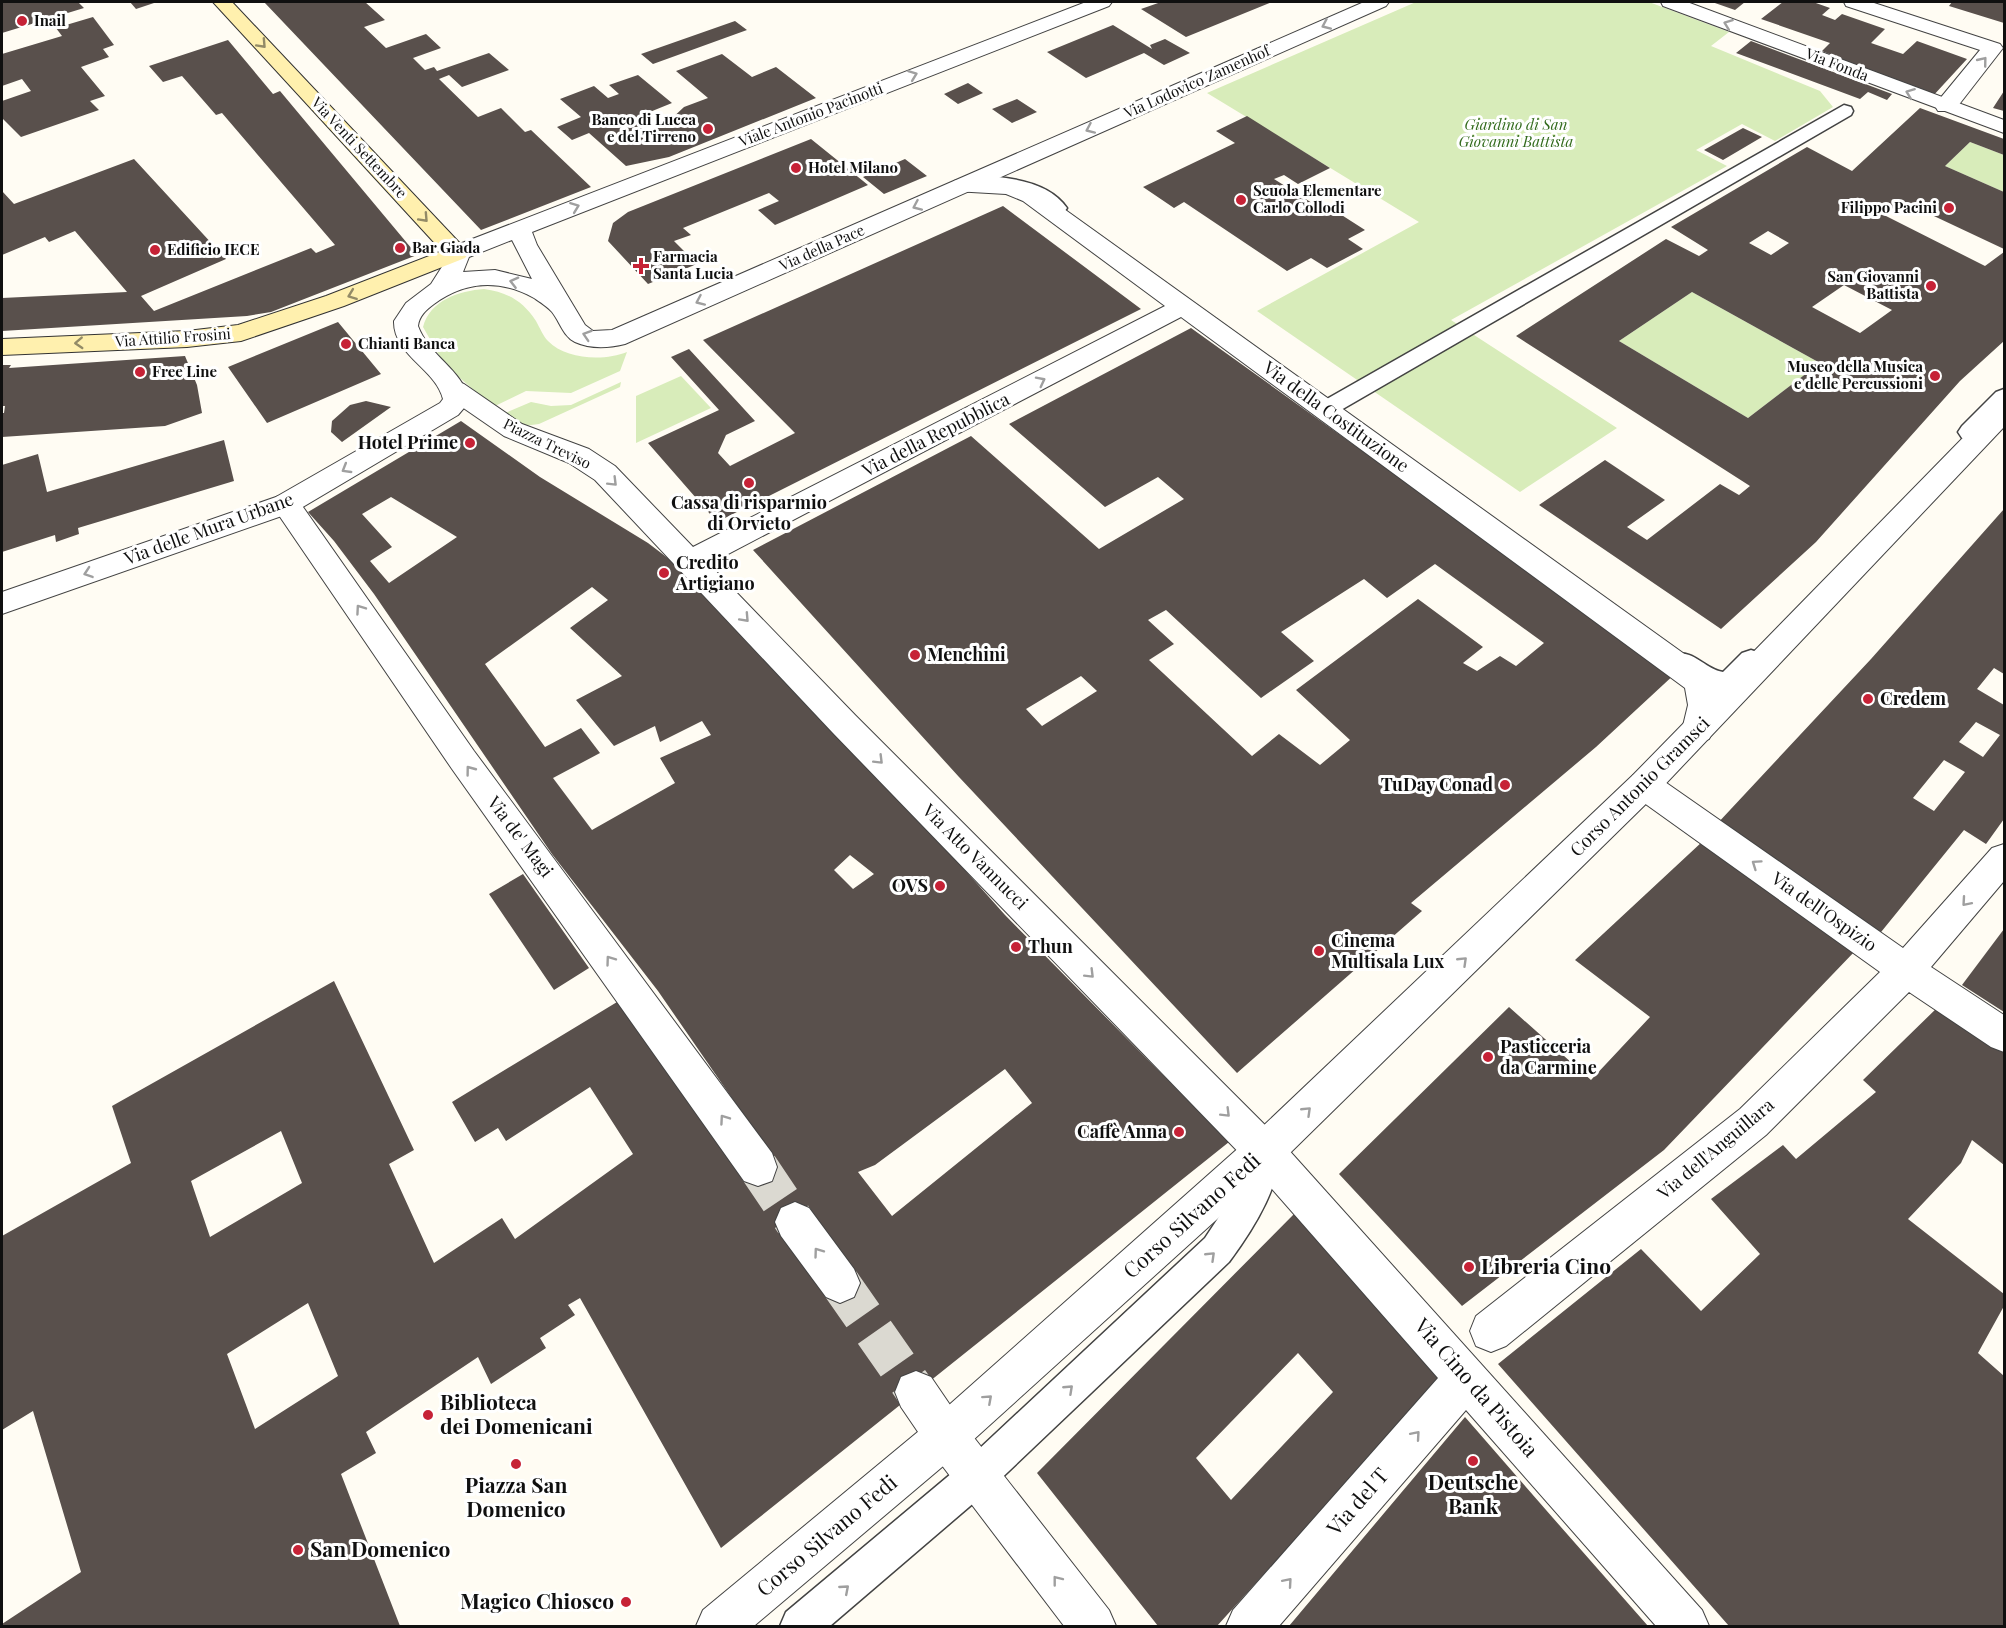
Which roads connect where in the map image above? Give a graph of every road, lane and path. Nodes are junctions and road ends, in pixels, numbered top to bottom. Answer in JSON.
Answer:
{"nodes":[{"id":1,"x":222,"y":2,"type":"edge"},
{"id":2,"x":1102,"y":2,"type":"edge"},
{"id":3,"x":1380,"y":2,"type":"edge"},
{"id":4,"x":1670,"y":2,"type":"edge"},
{"id":5,"x":1853,"y":2,"type":"edge"},
{"id":6,"x":1946,"y":106,"type":"junction"},
{"id":7,"x":1844,"y":111,"type":"dead end"},
{"id":8,"x":2004,"y":127,"type":"edge"},
{"id":9,"x":1014,"y":162,"type":"joint"},
{"id":10,"x":966,"y":184,"type":"junction"},
{"id":11,"x":520,"y":229,"type":"junction"},
{"id":12,"x":453,"y":273,"type":"junction"},
{"id":13,"x":406,"y":274,"type":"joint"},
{"id":14,"x":558,"y":304,"type":"junction"},
{"id":15,"x":1182,"y":307,"type":"junction"},
{"id":16,"x":2,"y":347,"type":"edge"},
{"id":17,"x":455,"y":390,"type":"junction"},
{"id":18,"x":2004,"y":397,"type":"edge"},
{"id":19,"x":1328,"y":408,"type":"junction"},
{"id":20,"x":2004,"y":411,"type":"edge"},
{"id":21,"x":286,"y":504,"type":"junction"},
{"id":22,"x":690,"y":561,"type":"junction"},
{"id":23,"x":2,"y":603,"type":"edge"},
{"id":24,"x":1701,"y":680,"type":"junction"},
{"id":25,"x":1736,"y":691,"type":"junction"},
{"id":26,"x":1698,"y":730,"type":"junction"},
{"id":27,"x":1644,"y":785,"type":"junction"},
{"id":28,"x":2004,"y":858,"type":"edge"},
{"id":29,"x":1906,"y":970,"type":"junction"},
{"id":30,"x":2004,"y":1035,"type":"edge"},
{"id":31,"x":1264,"y":1150,"type":"junction"},
{"id":32,"x":758,"y":1167,"type":"tunnel mouth"},
{"id":33,"x":795,"y":1222,"type":"tunnel mouth"},
{"id":34,"x":840,"y":1283,"type":"tunnel mouth"},
{"id":35,"x":1460,"y":1370,"type":"junction"},
{"id":36,"x":916,"y":1392,"type":"tunnel mouth"},
{"id":37,"x":946,"y":1436,"type":"junction"},
{"id":38,"x":977,"y":1476,"type":"junction"},
{"id":39,"x":718,"y":1626,"type":"edge"},
{"id":40,"x":800,"y":1626,"type":"edge"},
{"id":41,"x":1093,"y":1626,"type":"edge"},
{"id":42,"x":1249,"y":1626,"type":"edge"},
{"id":43,"x":1686,"y":1626,"type":"edge"}],
"edges":[{"from":1,"to":12,"type":"main road","name":"Via Venti Settembre","one_way":true},
{"from":11,"to":2,"type":"street","name":"Viale Antonio Pacinotti","one_way":true},
{"from":3,"to":9,"type":"street","name":"Via Lodovico Zamenhof","one_way":true},
{"from":6,"to":4,"type":"street","name":"Via Fonda","one_way":true},
{"from":6,"to":5,"type":"street","one_way":true},
{"from":6,"to":8,"type":"street","name":"Via Fonda"},
{"from":7,"to":19,"type":"lane"},
{"from":9,"to":10,"type":"street","name":"Via della Pace"},
{"from":10,"to":14,"type":"street","name":"Via della Pace","one_way":true},
{"from":10,"to":15,"type":"street","name":"Via della Costituzione"},
{"from":10,"to":19,"type":"lane","name":"Via della Costituzione"},
{"from":11,"to":12,"type":"street","name":"Piazza Treviso"},
{"from":11,"to":14,"type":"street"},
{"from":12,"to":13,"type":"street"},
{"from":14,"to":12,"type":"street","one_way":true},
{"from":12,"to":17,"type":"street","name":"Piazza Treviso"},
{"from":13,"to":16,"type":"main road","name":"Via Attilio Frosini","one_way":true},
{"from":15,"to":19,"type":"street","name":"Via della Costituzione"},
{"from":22,"to":15,"type":"street","name":"Via della Repubblica","one_way":true},
{"from":17,"to":21,"type":"street","name":"Via delle Mura Urbane","one_way":true},
{"from":17,"to":22,"type":"street","name":"Piazza Treviso","one_way":true},
{"from":18,"to":24,"type":"lane"},
{"from":19,"to":24,"type":"street","name":"Via della Costituzione"},
{"from":20,"to":25,"type":"street","name":"Corso Antonio Gramsci"},
{"from":21,"to":23,"type":"street","name":"Via delle Mura Urbane","one_way":true},
{"from":32,"to":21,"type":"street","name":"Via de' Magi","one_way":true},
{"from":22,"to":31,"type":"street","name":"Via Atto Vannucci","one_way":true},
{"from":24,"to":25,"type":"street","name":"Via della Costituzione"},
{"from":24,"to":26,"type":"street"},
{"from":25,"to":26,"type":"street","name":"Corso Antonio Gramsci"},
{"from":26,"to":27,"type":"street","name":"Corso Antonio Gramsci"},
{"from":29,"to":27,"type":"street","name":"Via dell'Ospizio","one_way":true},
{"from":31,"to":27,"type":"street","name":"Corso Antonio Gramsci","one_way":true},
{"from":28,"to":29,"type":"street","name":"Via dell'Anguillara","one_way":true},
{"from":29,"to":30,"type":"street","name":"Via dell'Ospizio"},
{"from":29,"to":35,"type":"street","name":"Via dell'Anguillara"},
{"from":31,"to":35,"type":"street","name":"Via Cino da Pistoia"},
{"from":37,"to":31,"type":"street","name":"Corso Silvano Fedi","one_way":true},
{"from":38,"to":31,"type":"lane","name":"Corso Silvano Fedi","one_way":true},
{"from":34,"to":33,"type":"street","one_way":true},
{"from":42,"to":35,"type":"street","name":"Via del T","one_way":true},
{"from":35,"to":43,"type":"street","name":"Via Cino da Pistoia"},
{"from":36,"to":37,"type":"street"},
{"from":37,"to":38,"type":"street"},
{"from":37,"to":39,"type":"street","name":"Corso Silvano Fedi"},
{"from":40,"to":38,"type":"lane","name":"Corso Silvano Fedi","one_way":true},
{"from":41,"to":38,"type":"street","one_way":true}]}
